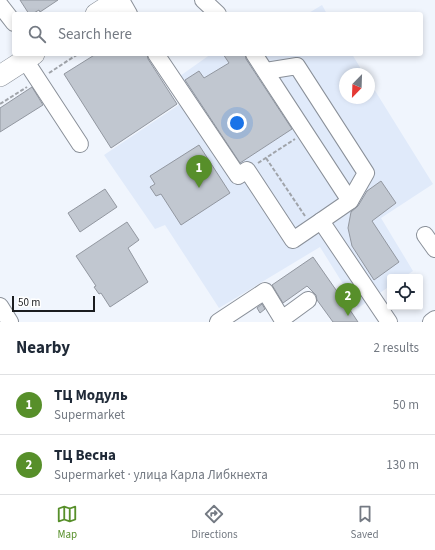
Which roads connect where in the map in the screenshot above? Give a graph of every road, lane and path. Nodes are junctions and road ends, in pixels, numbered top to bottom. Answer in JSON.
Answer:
{"nodes":[{"id":1,"x":118,"y":0,"type":"edge"},
{"id":2,"x":121,"y":0,"type":"edge"},
{"id":3,"x":203,"y":0,"type":"edge"},
{"id":4,"x":2,"y":5,"type":"edge"},
{"id":5,"x":99,"y":12,"type":"edge"},
{"id":6,"x":129,"y":12,"type":"edge"},
{"id":7,"x":216,"y":12,"type":"edge"},
{"id":8,"x":12,"y":20,"type":"edge"},
{"id":9,"x":157,"y":56,"type":"edge"},
{"id":10,"x":255,"y":56,"type":"edge"},
{"id":11,"x":29,"y":57,"type":"edge"},
{"id":12,"x":266,"y":71,"type":"junction"},
{"id":13,"x":0,"y":76,"type":"edge"},
{"id":14,"x":305,"y":132,"type":"junction"},
{"id":15,"x":80,"y":144,"type":"dead end"},
{"id":16,"x":266,"y":158,"type":"junction"},
{"id":17,"x":247,"y":170,"type":"junction"},
{"id":18,"x":350,"y":201,"type":"junction"},
{"id":19,"x":317,"y":224,"type":"junction"},
{"id":20,"x":425,"y":235,"type":"dead end"},
{"id":21,"x":435,"y":249,"type":"edge"},
{"id":22,"x":308,"y":300,"type":"dead end"},
{"id":23,"x":0,"y":306,"type":"edge"},
{"id":24,"x":435,"y":319,"type":"edge"},
{"id":25,"x":10,"y":322,"type":"edge"},
{"id":26,"x":218,"y":322,"type":"edge"},
{"id":27,"x":389,"y":322,"type":"edge"},
{"id":28,"x":431,"y":322,"type":"edge"}],
"edges":[{"from":1,"to":5,"type":"main road"},
{"from":2,"to":6,"type":"street"},
{"from":3,"to":7,"type":"street"},
{"from":4,"to":8,"type":"street"},
{"from":9,"to":17,"type":"street"},
{"from":10,"to":12,"type":"street"},
{"from":11,"to":13,"type":"main road"},
{"from":11,"to":15,"type":"street"},
{"from":12,"to":14,"type":"street"},
{"from":12,"to":18,"type":"street"},
{"from":14,"to":16,"type":"path"},
{"from":14,"to":18,"type":"street"},
{"from":16,"to":17,"type":"path"},
{"from":16,"to":19,"type":"path"},
{"from":17,"to":19,"type":"street"},
{"from":18,"to":19,"type":"street"},
{"from":19,"to":27,"type":"street"},
{"from":20,"to":21,"type":"street"},
{"from":22,"to":26,"type":"street"},
{"from":23,"to":25,"type":"street"},
{"from":24,"to":28,"type":"street"}]}
